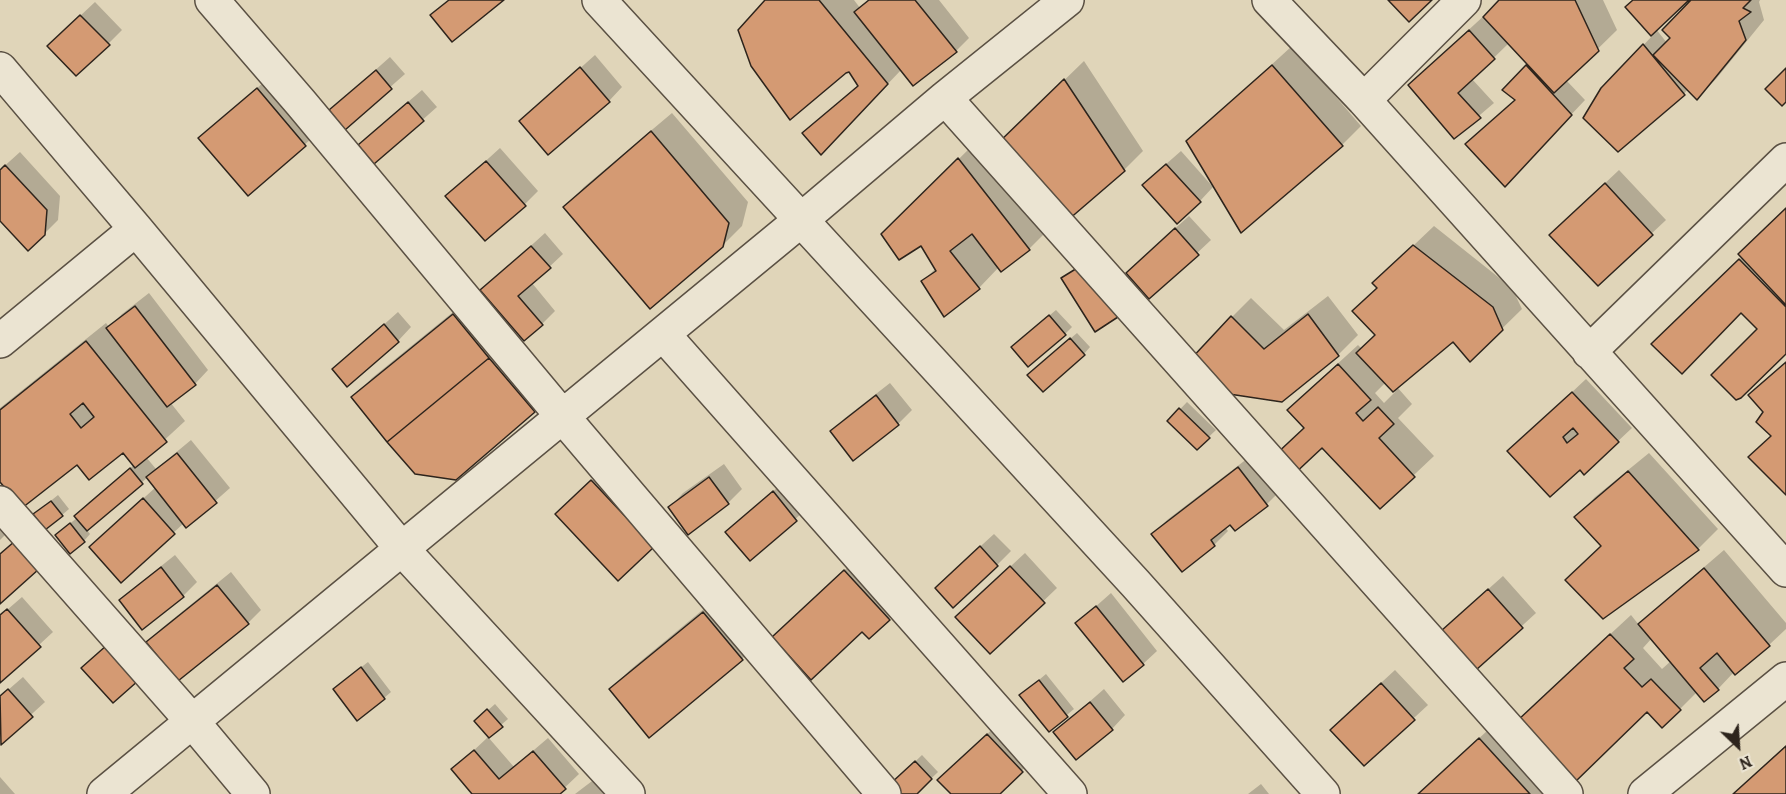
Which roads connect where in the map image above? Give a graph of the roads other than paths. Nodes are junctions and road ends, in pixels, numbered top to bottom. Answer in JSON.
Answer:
{"nodes":[{"id":1,"x":212,"y":0,"type":"edge"},
{"id":2,"x":599,"y":0,"type":"edge"},
{"id":3,"x":1067,"y":0,"type":"edge"},
{"id":4,"x":1269,"y":0,"type":"edge"},
{"id":5,"x":1464,"y":0,"type":"edge"},
{"id":6,"x":0,"y":69,"type":"edge"},
{"id":7,"x":945,"y":98,"type":"junction"},
{"id":8,"x":1364,"y":100,"type":"junction"},
{"id":9,"x":1786,"y":160,"type":"edge"},
{"id":10,"x":801,"y":220,"type":"junction"},
{"id":11,"x":136,"y":229,"type":"junction"},
{"id":12,"x":663,"y":334,"type":"junction"},
{"id":13,"x":0,"y":341,"type":"edge"},
{"id":14,"x":1589,"y":352,"type":"junction"},
{"id":15,"x":563,"y":417,"type":"junction"},
{"id":16,"x":0,"y":503,"type":"edge"},
{"id":17,"x":402,"y":549,"type":"junction"},
{"id":18,"x":1786,"y":570,"type":"edge"},
{"id":19,"x":1786,"y":679,"type":"edge"},
{"id":20,"x":192,"y":721,"type":"junction"},
{"id":21,"x":1654,"y":792,"type":"edge"},
{"id":22,"x":104,"y":794,"type":"edge"},
{"id":23,"x":253,"y":794,"type":"edge"},
{"id":24,"x":628,"y":794,"type":"edge"},
{"id":25,"x":884,"y":794,"type":"edge"},
{"id":26,"x":1070,"y":794,"type":"edge"},
{"id":27,"x":1323,"y":794,"type":"edge"},
{"id":28,"x":1566,"y":794,"type":"edge"}],
"edges":[{"from":1,"to":15,"type":"street"},
{"from":2,"to":10,"type":"street"},
{"from":3,"to":7,"type":"street"},
{"from":4,"to":8,"type":"street"},
{"from":5,"to":8,"type":"street"},
{"from":6,"to":11,"type":"street"},
{"from":7,"to":10,"type":"street"},
{"from":7,"to":28,"type":"street"},
{"from":8,"to":14,"type":"street"},
{"from":9,"to":14,"type":"street"},
{"from":10,"to":12,"type":"street"},
{"from":10,"to":27,"type":"street"},
{"from":11,"to":13,"type":"street"},
{"from":11,"to":17,"type":"street"},
{"from":12,"to":15,"type":"street"},
{"from":12,"to":26,"type":"street"},
{"from":14,"to":18,"type":"street"},
{"from":15,"to":17,"type":"street"},
{"from":15,"to":25,"type":"street"},
{"from":16,"to":20,"type":"street"},
{"from":17,"to":20,"type":"street"},
{"from":17,"to":24,"type":"street"},
{"from":19,"to":21,"type":"street"},
{"from":20,"to":22,"type":"street"},
{"from":20,"to":23,"type":"street"}]}
